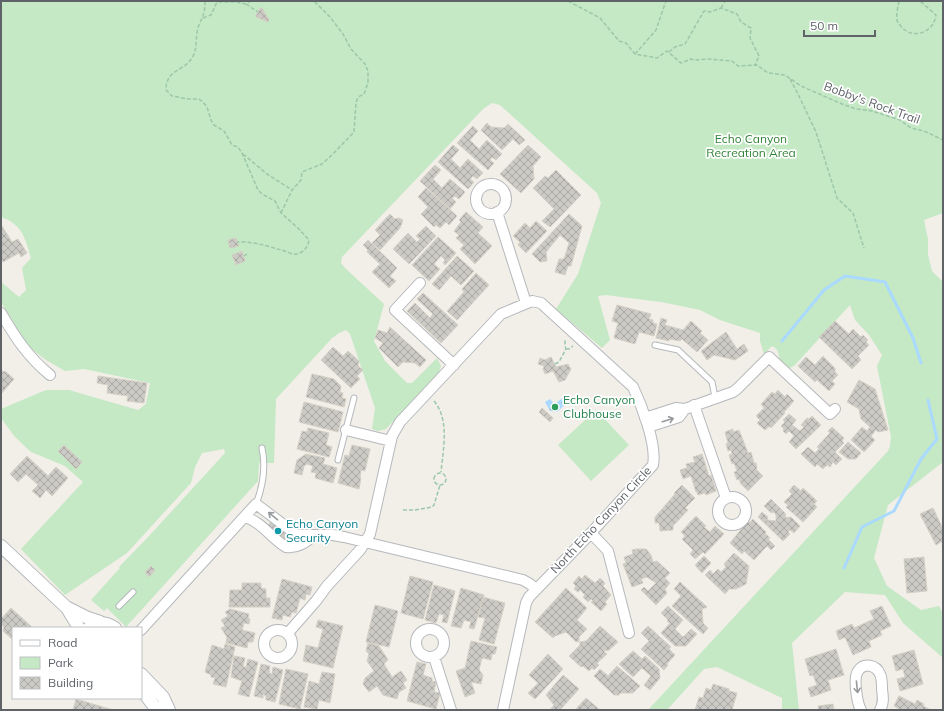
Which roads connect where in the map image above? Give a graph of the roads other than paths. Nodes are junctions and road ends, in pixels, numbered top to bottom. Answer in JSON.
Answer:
{"nodes":[{"id":1,"x":497,"y":212,"type":"dead end"},
{"id":2,"x":420,"y":283,"type":"dead end"},
{"id":3,"x":526,"y":303,"type":"junction"},
{"id":4,"x":1,"y":313,"type":"edge"},
{"id":5,"x":655,"y":345,"type":"dead end"},
{"id":6,"x":454,"y":365,"type":"junction"},
{"id":7,"x":50,"y":375,"type":"dead end"},
{"id":8,"x":715,"y":397,"type":"junction"},
{"id":9,"x":354,"y":398,"type":"dead end"},
{"id":10,"x":690,"y":407,"type":"junction"},
{"id":11,"x":835,"y":409,"type":"dead end"},
{"id":12,"x":646,"y":423,"type":"junction"},
{"id":13,"x":346,"y":430,"type":"junction"},
{"id":14,"x":391,"y":441,"type":"junction"},
{"id":15,"x":262,"y":448,"type":"dead end"},
{"id":16,"x":338,"y":460,"type":"dead end"},
{"id":17,"x":726,"y":498,"type":"dead end"},
{"id":18,"x":256,"y":504,"type":"junction"},
{"id":19,"x":245,"y":517,"type":"junction"},
{"id":20,"x":591,"y":533,"type":"junction"},
{"id":21,"x":315,"y":535,"type":"junction"},
{"id":22,"x":366,"y":542,"type":"junction"},
{"id":23,"x":1,"y":546,"type":"edge"},
{"id":24,"x":536,"y":589,"type":"junction"},
{"id":25,"x":133,"y":592,"type":"dead end"},
{"id":26,"x":119,"y":606,"type":"dead end"},
{"id":27,"x":66,"y":607,"type":"junction"},
{"id":28,"x":100,"y":622,"type":"junction"},
{"id":29,"x":78,"y":627,"type":"edge"},
{"id":30,"x":90,"y":627,"type":"edge"},
{"id":31,"x":112,"y":627,"type":"edge"},
{"id":32,"x":142,"y":629,"type":"edge"},
{"id":33,"x":288,"y":633,"type":"dead end"},
{"id":34,"x":629,"y":633,"type":"dead end"},
{"id":35,"x":434,"y":657,"type":"dead end"},
{"id":36,"x":142,"y":675,"type":"edge"},
{"id":37,"x":142,"y":690,"type":"edge"},
{"id":38,"x":157,"y":710,"type":"edge"},
{"id":39,"x":169,"y":710,"type":"edge"},
{"id":40,"x":451,"y":710,"type":"edge"},
{"id":41,"x":502,"y":710,"type":"edge"},
{"id":42,"x":861,"y":710,"type":"edge"},
{"id":43,"x":880,"y":710,"type":"edge"}],
"edges":[{"from":1,"to":3,"type":"street"},
{"from":2,"to":6,"type":"street"},
{"from":3,"to":6,"type":"street"},
{"from":3,"to":12,"type":"street","name":"North Echo Canyon Circle"},
{"from":4,"to":7,"type":"street"},
{"from":5,"to":8,"type":"lane"},
{"from":6,"to":14,"type":"street"},
{"from":8,"to":10,"type":"street"},
{"from":8,"to":11,"type":"street"},
{"from":9,"to":13,"type":"lane"},
{"from":10,"to":12,"type":"street"},
{"from":10,"to":17,"type":"street"},
{"from":12,"to":20,"type":"street","name":"North Echo Canyon Circle"},
{"from":13,"to":14,"type":"street"},
{"from":13,"to":16,"type":"lane"},
{"from":14,"to":22,"type":"street"},
{"from":15,"to":18,"type":"lane"},
{"from":18,"to":19,"type":"street"},
{"from":21,"to":18,"type":"street","one_way":true},
{"from":19,"to":21,"type":"street"},
{"from":19,"to":32,"type":"street"},
{"from":20,"to":24,"type":"street","name":"North Echo Canyon Circle"},
{"from":20,"to":34,"type":"street"},
{"from":21,"to":22,"type":"street"},
{"from":22,"to":24,"type":"street"},
{"from":22,"to":33,"type":"street"},
{"from":23,"to":27,"type":"street"},
{"from":24,"to":41,"type":"street","name":"North Echo Canyon Circle"},
{"from":25,"to":26,"type":"lane"},
{"from":27,"to":28,"type":"street"},
{"from":27,"to":29,"type":"street"},
{"from":28,"to":30,"type":"street"},
{"from":28,"to":31,"type":"street"},
{"from":35,"to":40,"type":"street"},
{"from":36,"to":39,"type":"street"},
{"from":37,"to":38,"type":"street"},
{"from":43,"to":42,"type":"street","one_way":true}]}
